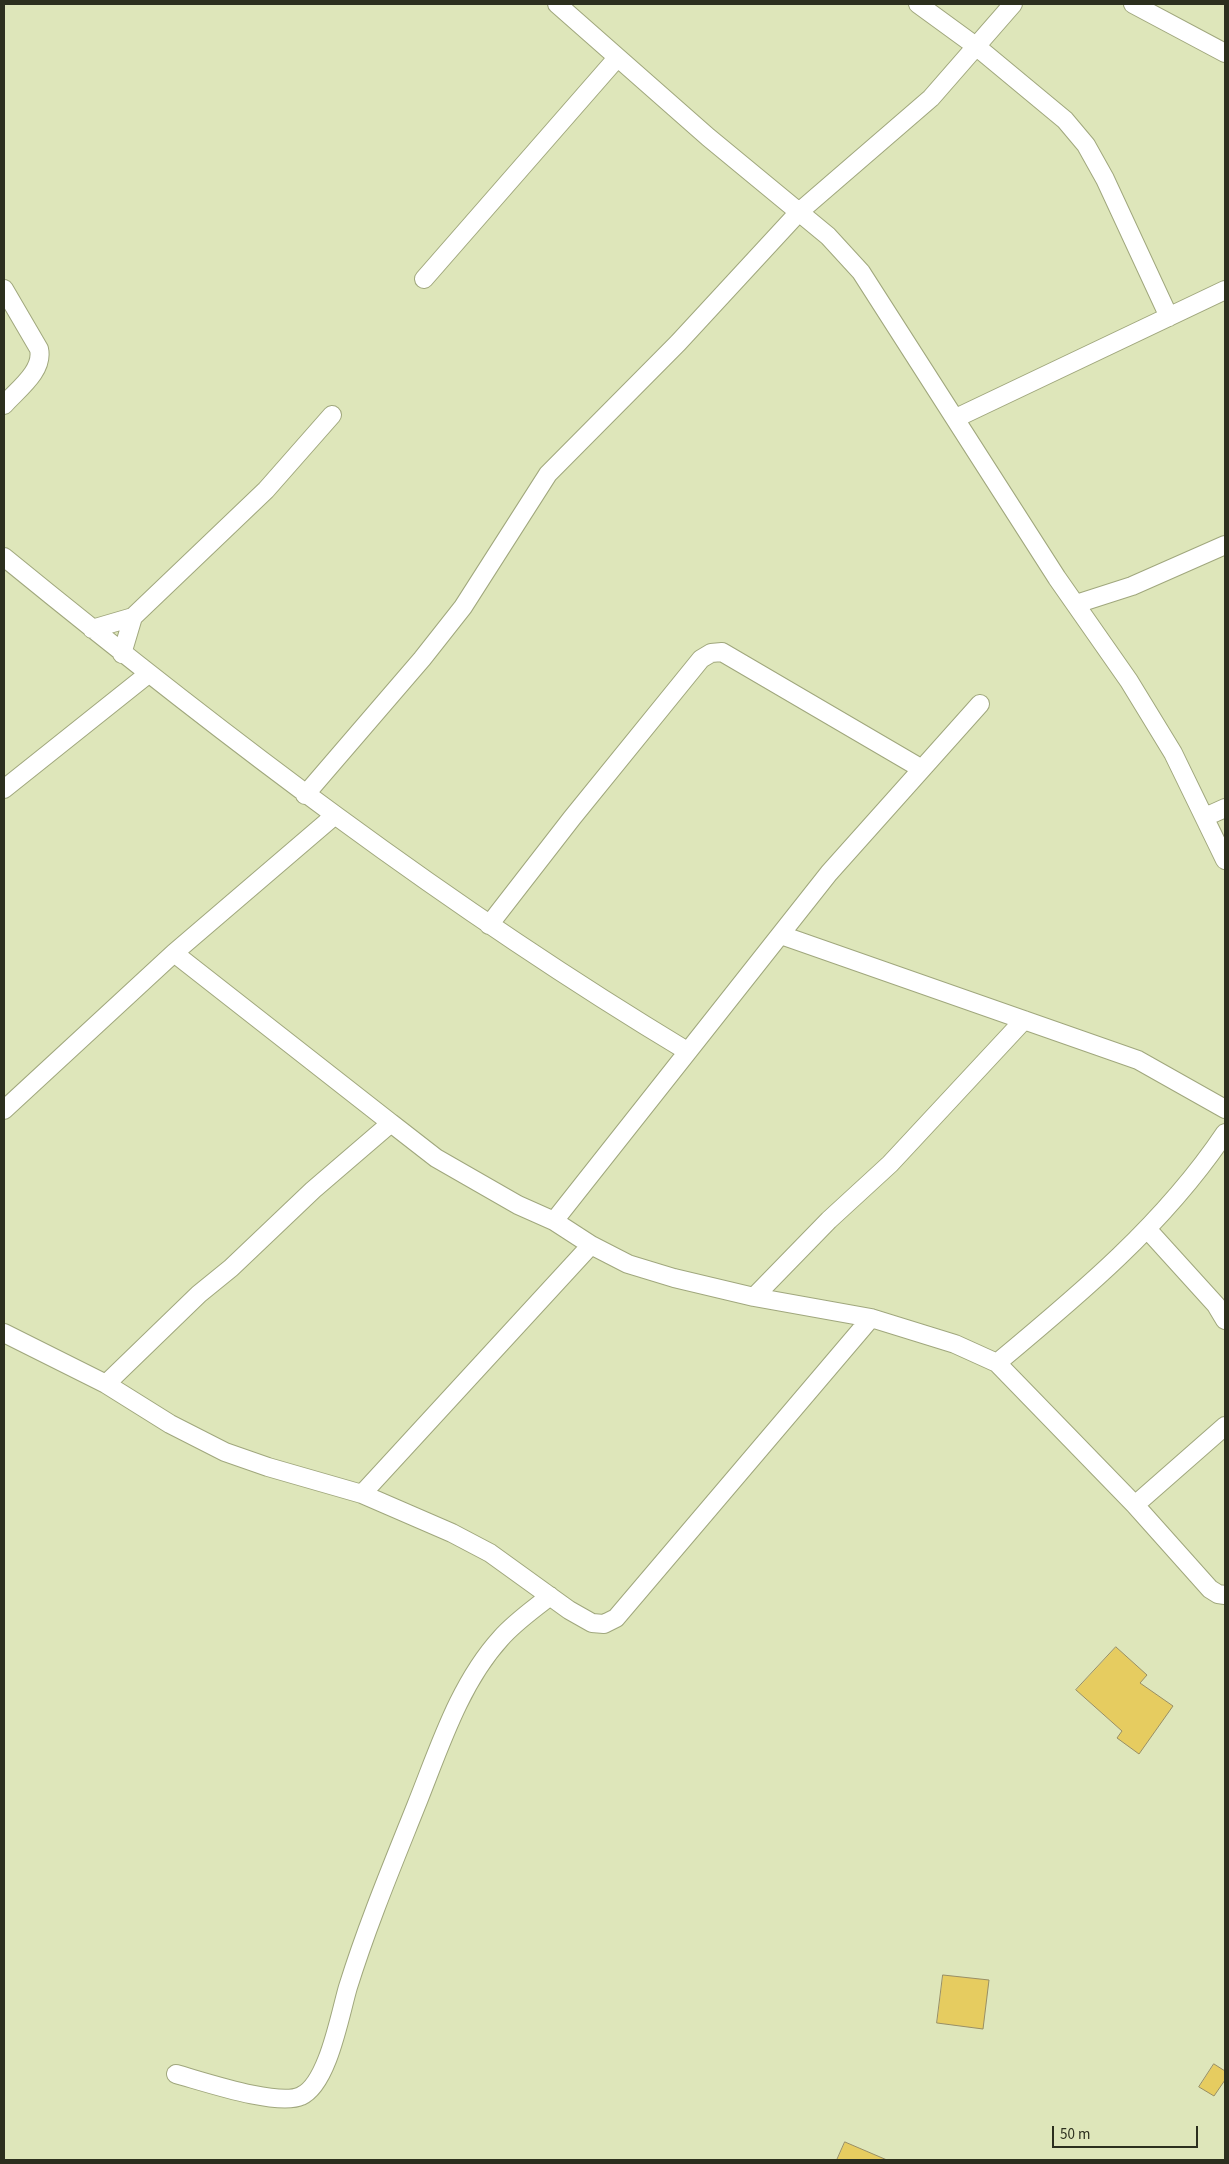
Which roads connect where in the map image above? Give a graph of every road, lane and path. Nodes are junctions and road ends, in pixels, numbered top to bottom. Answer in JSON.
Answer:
{"nodes":[{"id":1,"x":558,"y":4,"type":"edge"},
{"id":2,"x":918,"y":4,"type":"edge"},
{"id":3,"x":1013,"y":4,"type":"edge"},
{"id":4,"x":1133,"y":4,"type":"edge"},
{"id":5,"x":977,"y":47,"type":"junction"},
{"id":6,"x":1225,"y":53,"type":"edge"},
{"id":7,"x":617,"y":58,"type":"junction"},
{"id":8,"x":799,"y":212,"type":"junction"},
{"id":9,"x":424,"y":279,"type":"dead end"},
{"id":10,"x":4,"y":289,"type":"edge"},
{"id":11,"x":1225,"y":290,"type":"edge"},
{"id":12,"x":1169,"y":317,"type":"junction"},
{"id":13,"x":4,"y":405,"type":"edge"},
{"id":14,"x":332,"y":415,"type":"dead end"},
{"id":15,"x":956,"y":418,"type":"junction"},
{"id":16,"x":1225,"y":545,"type":"edge"},
{"id":17,"x":4,"y":558,"type":"edge"},
{"id":18,"x":1076,"y":604,"type":"junction"},
{"id":19,"x":133,"y":617,"type":"junction"},
{"id":20,"x":92,"y":630,"type":"junction"},
{"id":21,"x":122,"y":654,"type":"junction"},
{"id":22,"x":148,"y":675,"type":"junction"},
{"id":23,"x":980,"y":704,"type":"dead end"},
{"id":24,"x":922,"y":769,"type":"junction"},
{"id":25,"x":4,"y":789,"type":"edge"},
{"id":26,"x":305,"y":795,"type":"junction"},
{"id":27,"x":1225,"y":808,"type":"edge"},
{"id":28,"x":334,"y":816,"type":"junction"},
{"id":29,"x":1205,"y":817,"type":"junction"},
{"id":30,"x":1225,"y":860,"type":"edge"},
{"id":31,"x":489,"y":925,"type":"junction"},
{"id":32,"x":781,"y":935,"type":"junction"},
{"id":33,"x":174,"y":953,"type":"junction"},
{"id":34,"x":1024,"y":1020,"type":"junction"},
{"id":35,"x":687,"y":1051,"type":"junction"},
{"id":36,"x":1225,"y":1109,"type":"edge"},
{"id":37,"x":4,"y":1110,"type":"edge"},
{"id":38,"x":391,"y":1123,"type":"junction"},
{"id":39,"x":1225,"y":1133,"type":"edge"},
{"id":40,"x":554,"y":1221,"type":"junction"},
{"id":41,"x":1148,"y":1230,"type":"junction"},
{"id":42,"x":591,"y":1245,"type":"junction"},
{"id":43,"x":754,"y":1297,"type":"junction"},
{"id":44,"x":871,"y":1318,"type":"junction"},
{"id":45,"x":1225,"y":1320,"type":"edge"},
{"id":46,"x":4,"y":1333,"type":"edge"},
{"id":47,"x":997,"y":1363,"type":"junction"},
{"id":48,"x":106,"y":1384,"type":"junction"},
{"id":49,"x":1225,"y":1426,"type":"edge"},
{"id":50,"x":362,"y":1494,"type":"junction"},
{"id":51,"x":1135,"y":1505,"type":"junction"},
{"id":52,"x":1225,"y":1595,"type":"edge"},
{"id":53,"x":550,"y":1596,"type":"junction"},
{"id":54,"x":176,"y":2074,"type":"dead end"}],
"edges":[{"from":1,"to":7,"type":"street"},
{"from":2,"to":5,"type":"street"},
{"from":3,"to":5,"type":"street"},
{"from":4,"to":6,"type":"street"},
{"from":5,"to":8,"type":"street"},
{"from":5,"to":12,"type":"street"},
{"from":7,"to":8,"type":"street"},
{"from":7,"to":9,"type":"street"},
{"from":8,"to":15,"type":"street"},
{"from":8,"to":26,"type":"street"},
{"from":10,"to":13,"type":"street"},
{"from":11,"to":12,"type":"street"},
{"from":12,"to":15,"type":"street"},
{"from":14,"to":19,"type":"street"},
{"from":15,"to":18,"type":"street"},
{"from":16,"to":18,"type":"street"},
{"from":17,"to":20,"type":"street"},
{"from":18,"to":29,"type":"street"},
{"from":19,"to":20,"type":"street"},
{"from":19,"to":21,"type":"street"},
{"from":20,"to":21,"type":"street"},
{"from":21,"to":22,"type":"street"},
{"from":22,"to":25,"type":"street"},
{"from":22,"to":26,"type":"street"},
{"from":23,"to":24,"type":"street"},
{"from":24,"to":31,"type":"street"},
{"from":24,"to":32,"type":"street"},
{"from":26,"to":28,"type":"street"},
{"from":27,"to":29,"type":"street"},
{"from":28,"to":31,"type":"street"},
{"from":28,"to":33,"type":"street"},
{"from":29,"to":30,"type":"street"},
{"from":31,"to":35,"type":"street"},
{"from":32,"to":34,"type":"street"},
{"from":32,"to":35,"type":"street"},
{"from":33,"to":37,"type":"street"},
{"from":33,"to":38,"type":"street"},
{"from":34,"to":36,"type":"street"},
{"from":34,"to":43,"type":"street"},
{"from":35,"to":40,"type":"street"},
{"from":38,"to":40,"type":"street"},
{"from":38,"to":48,"type":"street"},
{"from":39,"to":41,"type":"street"},
{"from":40,"to":42,"type":"street"},
{"from":41,"to":45,"type":"street"},
{"from":41,"to":47,"type":"street"},
{"from":42,"to":43,"type":"street"},
{"from":42,"to":50,"type":"street"},
{"from":43,"to":44,"type":"street"},
{"from":44,"to":47,"type":"street"},
{"from":44,"to":53,"type":"street"},
{"from":46,"to":48,"type":"street"},
{"from":47,"to":51,"type":"street"},
{"from":48,"to":50,"type":"street"},
{"from":49,"to":51,"type":"street"},
{"from":50,"to":53,"type":"street"},
{"from":51,"to":52,"type":"street"},
{"from":53,"to":54,"type":"street"}]}
